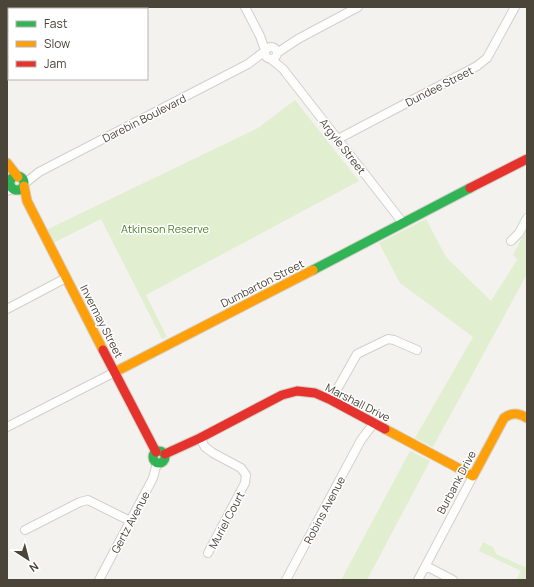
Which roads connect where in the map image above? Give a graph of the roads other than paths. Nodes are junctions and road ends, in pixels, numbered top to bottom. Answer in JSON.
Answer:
{"nodes":[{"id":1,"x":245,"y":7,"type":"edge"},
{"id":2,"x":358,"y":7,"type":"edge"},
{"id":3,"x":515,"y":7,"type":"edge"},
{"id":4,"x":271,"y":52,"type":"junction"},
{"id":5,"x":338,"y":139,"type":"junction"},
{"id":6,"x":527,"y":159,"type":"edge"},
{"id":7,"x":7,"y":163,"type":"edge"},
{"id":8,"x":15,"y":184,"type":"edge"},
{"id":9,"x":527,"y":218,"type":"edge"},
{"id":10,"x":403,"y":223,"type":"junction"},
{"id":11,"x":511,"y":241,"type":"dead end"},
{"id":12,"x":66,"y":278,"type":"junction"},
{"id":13,"x":7,"y":309,"type":"edge"},
{"id":14,"x":417,"y":350,"type":"dead end"},
{"id":15,"x":115,"y":372,"type":"junction"},
{"id":16,"x":332,"y":400,"type":"junction"},
{"id":17,"x":527,"y":418,"type":"edge"},
{"id":18,"x":371,"y":421,"type":"junction"},
{"id":19,"x":7,"y":428,"type":"edge"},
{"id":20,"x":200,"y":438,"type":"junction"},
{"id":21,"x":160,"y":453,"type":"junction"},
{"id":22,"x":157,"y":463,"type":"joint"},
{"id":23,"x":473,"y":476,"type":"junction"},
{"id":24,"x":130,"y":521,"type":"junction"},
{"id":25,"x":25,"y":530,"type":"dead end"},
{"id":26,"x":208,"y":553,"type":"dead end"},
{"id":27,"x":426,"y":566,"type":"junction"},
{"id":28,"x":99,"y":580,"type":"edge"},
{"id":29,"x":286,"y":580,"type":"edge"},
{"id":30,"x":418,"y":580,"type":"edge"},
{"id":31,"x":453,"y":580,"type":"edge"}],
"edges":[{"from":1,"to":4,"type":"street","name":"Argyle Street"},
{"from":2,"to":4,"type":"street","name":"Darebin Boulevard"},
{"from":3,"to":5,"type":"street","name":"Dundee Street"},
{"from":4,"to":5,"type":"street","name":"Argyle Street"},
{"from":4,"to":8,"type":"street","name":"Darebin Boulevard"},
{"from":5,"to":10,"type":"street","name":"Argyle Street"},
{"from":6,"to":10,"type":"street","name":"Dumbarton Street"},
{"from":7,"to":8,"type":"street","name":"Invermay Street"},
{"from":8,"to":12,"type":"street","name":"Invermay Street"},
{"from":9,"to":11,"type":"street"},
{"from":10,"to":15,"type":"street","name":"Dumbarton Street"},
{"from":12,"to":13,"type":"street"},
{"from":12,"to":15,"type":"street","name":"Invermay Street"},
{"from":14,"to":16,"type":"street"},
{"from":15,"to":19,"type":"street","name":"Dumbarton Street"},
{"from":15,"to":21,"type":"street","name":"Invermay Street"},
{"from":16,"to":18,"type":"street","name":"Marshall Drive"},
{"from":16,"to":20,"type":"street","name":"Marshall Drive"},
{"from":17,"to":23,"type":"street","name":"Burbank Drive"},
{"from":18,"to":23,"type":"street","name":"Marshall Drive"},
{"from":18,"to":29,"type":"street","name":"Robins Avenue"},
{"from":20,"to":21,"type":"street","name":"Marshall Drive"},
{"from":20,"to":26,"type":"street","name":"Muriel Court"},
{"from":21,"to":22,"type":"street"},
{"from":22,"to":24,"type":"street","name":"Gertz Avenue"},
{"from":23,"to":27,"type":"street","name":"Burbank Drive"},
{"from":24,"to":25,"type":"street"},
{"from":24,"to":28,"type":"street","name":"Gertz Avenue"},
{"from":27,"to":30,"type":"street","name":"Burbank Drive"},
{"from":27,"to":31,"type":"street"}]}
